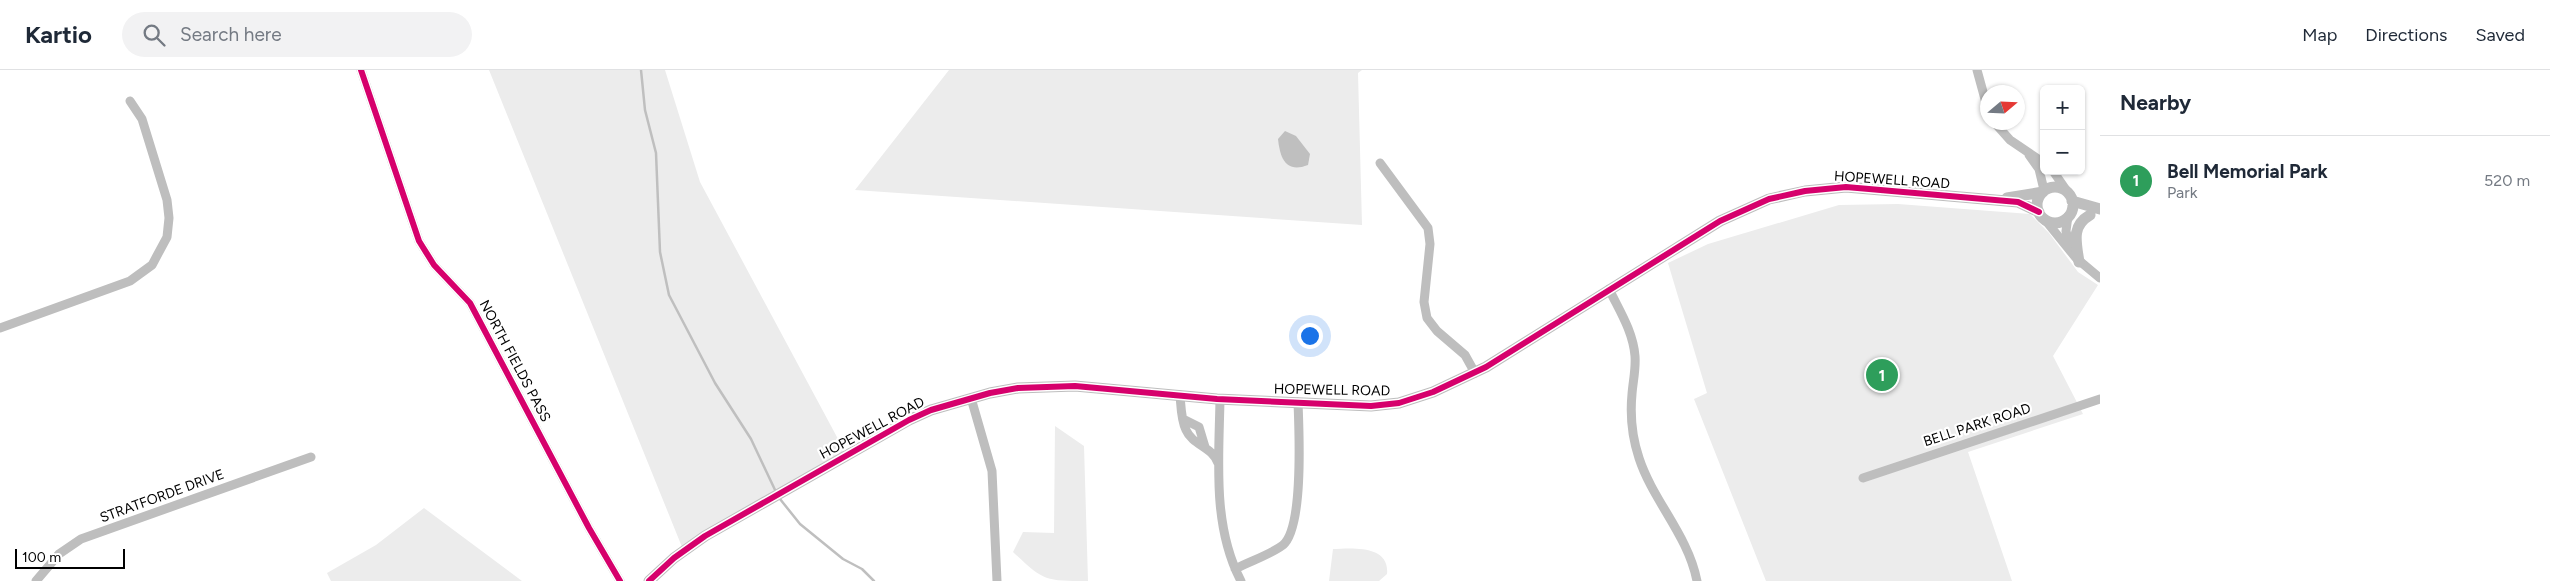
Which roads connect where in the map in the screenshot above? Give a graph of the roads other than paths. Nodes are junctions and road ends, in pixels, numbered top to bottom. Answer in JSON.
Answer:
{"nodes":[{"id":1,"x":362,"y":70,"type":"edge"},
{"id":2,"x":1977,"y":70,"type":"edge"},
{"id":3,"x":1981,"y":85,"type":"edge"},
{"id":4,"x":130,"y":101,"type":"dead end"},
{"id":5,"x":2001,"y":130,"type":"edge"},
{"id":6,"x":2026,"y":151,"type":"junction"},
{"id":7,"x":2040,"y":160,"type":"edge"},
{"id":8,"x":1380,"y":163,"type":"dead end"},
{"id":9,"x":2056,"y":175,"type":"edge"},
{"id":10,"x":2044,"y":191,"type":"junction"},
{"id":11,"x":1990,"y":199,"type":"junction"},
{"id":12,"x":2071,"y":199,"type":"junction"},
{"id":13,"x":2097,"y":212,"type":"edge"},
{"id":14,"x":2069,"y":216,"type":"junction"},
{"id":15,"x":2042,"y":217,"type":"junction"},
{"id":16,"x":2075,"y":257,"type":"junction"},
{"id":17,"x":2100,"y":278,"type":"edge"},
{"id":18,"x":1609,"y":289,"type":"junction"},
{"id":19,"x":0,"y":328,"type":"edge"},
{"id":20,"x":1475,"y":373,"type":"junction"},
{"id":21,"x":1180,"y":395,"type":"junction"},
{"id":22,"x":972,"y":398,"type":"junction"},
{"id":23,"x":1220,"y":399,"type":"junction"},
{"id":24,"x":2100,"y":399,"type":"edge"},
{"id":25,"x":1298,"y":402,"type":"junction"},
{"id":26,"x":311,"y":457,"type":"dead end"},
{"id":27,"x":1220,"y":470,"type":"junction"},
{"id":28,"x":1863,"y":478,"type":"dead end"},
{"id":29,"x":1235,"y":569,"type":"junction"},
{"id":30,"x":998,"y":579,"type":"edge"},
{"id":31,"x":36,"y":581,"type":"edge"},
{"id":32,"x":620,"y":581,"type":"edge"},
{"id":33,"x":649,"y":581,"type":"edge"},
{"id":34,"x":1241,"y":581,"type":"edge"},
{"id":35,"x":1697,"y":581,"type":"edge"}],
"edges":[{"from":1,"to":32,"type":"street","name":"NORTH FIELDS PASS"},
{"from":2,"to":3,"type":"street"},
{"from":4,"to":19,"type":"street"},
{"from":5,"to":6,"type":"street"},
{"from":6,"to":7,"type":"street"},
{"from":6,"to":10,"type":"street"},
{"from":8,"to":20,"type":"street"},
{"from":9,"to":12,"type":"street"},
{"from":10,"to":11,"type":"street","name":"HOPEWELL ROAD"},
{"from":10,"to":12,"type":"street"},
{"from":10,"to":15,"type":"street"},
{"from":11,"to":15,"type":"street","name":"HOPEWELL ROAD"},
{"from":11,"to":18,"type":"street","name":"HOPEWELL ROAD"},
{"from":12,"to":13,"type":"street"},
{"from":12,"to":14,"type":"street"},
{"from":13,"to":14,"type":"street"},
{"from":13,"to":16,"type":"street"},
{"from":14,"to":15,"type":"street"},
{"from":14,"to":16,"type":"street"},
{"from":15,"to":16,"type":"street"},
{"from":16,"to":17,"type":"street"},
{"from":18,"to":20,"type":"street","name":"HOPEWELL ROAD"},
{"from":18,"to":35,"type":"street"},
{"from":20,"to":25,"type":"street","name":"HOPEWELL ROAD"},
{"from":21,"to":22,"type":"street","name":"HOPEWELL ROAD"},
{"from":21,"to":23,"type":"street","name":"HOPEWELL ROAD"},
{"from":21,"to":27,"type":"street"},
{"from":22,"to":30,"type":"street"},
{"from":22,"to":33,"type":"street","name":"HOPEWELL ROAD"},
{"from":23,"to":25,"type":"street","name":"HOPEWELL ROAD"},
{"from":23,"to":27,"type":"street"},
{"from":24,"to":28,"type":"street","name":"BELL PARK ROAD"},
{"from":25,"to":29,"type":"street"},
{"from":26,"to":31,"type":"street","name":"STRATFORDE DRIVE"},
{"from":27,"to":29,"type":"street"},
{"from":29,"to":34,"type":"street"}]}
